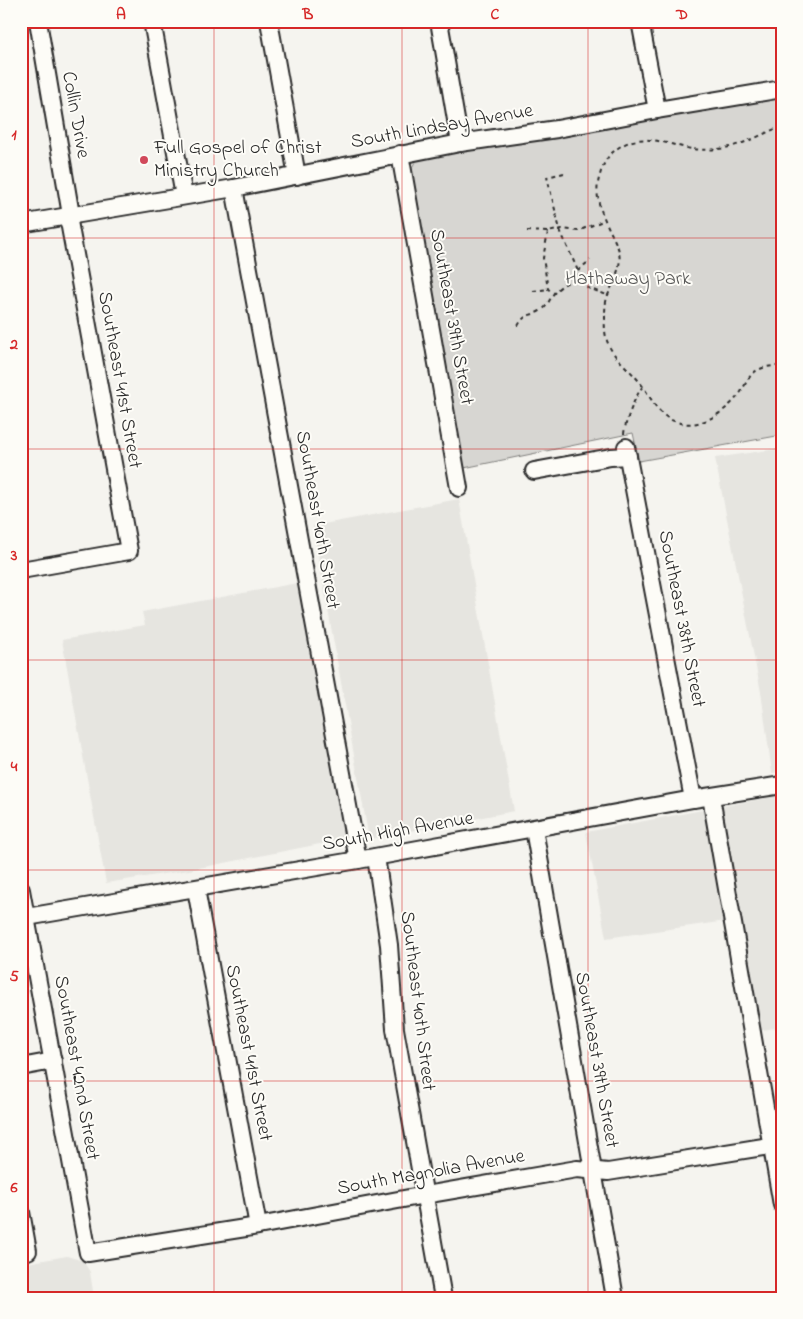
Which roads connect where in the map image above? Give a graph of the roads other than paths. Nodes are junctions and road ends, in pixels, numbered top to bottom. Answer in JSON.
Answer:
{"nodes":[{"id":1,"x":38,"y":21,"type":"edge"},
{"id":2,"x":152,"y":21,"type":"edge"},
{"id":3,"x":269,"y":21,"type":"edge"},
{"id":4,"x":439,"y":21,"type":"edge"},
{"id":5,"x":640,"y":21,"type":"edge"},
{"id":6,"x":782,"y":89,"type":"edge"},
{"id":7,"x":656,"y":110,"type":"junction"},
{"id":8,"x":460,"y":143,"type":"junction"},
{"id":9,"x":400,"y":154,"type":"junction"},
{"id":10,"x":297,"y":176,"type":"junction"},
{"id":11,"x":234,"y":188,"type":"junction"},
{"id":12,"x":184,"y":196,"type":"junction"},
{"id":13,"x":69,"y":216,"type":"junction"},
{"id":14,"x":21,"y":224,"type":"edge"},
{"id":15,"x":534,"y":471,"type":"dead end"},
{"id":16,"x":459,"y":488,"type":"dead end"},
{"id":17,"x":21,"y":570,"type":"edge"},
{"id":18,"x":782,"y":785,"type":"edge"},
{"id":19,"x":711,"y":796,"type":"junction"},
{"id":20,"x":693,"y":799,"type":"junction"},
{"id":21,"x":534,"y":829,"type":"junction"},
{"id":22,"x":376,"y":857,"type":"junction"},
{"id":23,"x":358,"y":860,"type":"junction"},
{"id":24,"x":196,"y":889,"type":"junction"},
{"id":25,"x":21,"y":890,"type":"edge"},
{"id":26,"x":24,"y":918,"type":"edge"},
{"id":27,"x":53,"y":1061,"type":"junction"},
{"id":28,"x":21,"y":1067,"type":"edge"},
{"id":29,"x":777,"y":1144,"type":"edge"},
{"id":30,"x":593,"y":1170,"type":"junction"},
{"id":31,"x":425,"y":1195,"type":"junction"},
{"id":32,"x":782,"y":1205,"type":"edge"},
{"id":33,"x":21,"y":1212,"type":"edge"},
{"id":34,"x":258,"y":1226,"type":"junction"},
{"id":35,"x":21,"y":1252,"type":"edge"},
{"id":36,"x":88,"y":1253,"type":"joint"},
{"id":37,"x":443,"y":1298,"type":"edge"},
{"id":38,"x":615,"y":1298,"type":"edge"}],
"edges":[{"from":1,"to":13,"type":"street","name":"Collin Drive"},
{"from":2,"to":12,"type":"street"},
{"from":3,"to":10,"type":"street"},
{"from":4,"to":8,"type":"street"},
{"from":5,"to":7,"type":"street"},
{"from":6,"to":7,"type":"street","name":"South Lindsay Avenue"},
{"from":7,"to":8,"type":"street","name":"South Lindsay Avenue"},
{"from":8,"to":9,"type":"street","name":"South Lindsay Avenue"},
{"from":9,"to":10,"type":"street","name":"South Lindsay Avenue"},
{"from":9,"to":16,"type":"street","name":"Southeast 39th Street"},
{"from":10,"to":11,"type":"street","name":"South Lindsay Avenue"},
{"from":11,"to":12,"type":"street","name":"South Lindsay Avenue"},
{"from":11,"to":23,"type":"street","name":"Southeast 40th Street"},
{"from":12,"to":13,"type":"street","name":"South Lindsay Avenue"},
{"from":13,"to":14,"type":"street","name":"South Lindsay Avenue"},
{"from":13,"to":17,"type":"street","name":"Southeast 41st Street"},
{"from":15,"to":20,"type":"street","name":"Southeast 38th Street"},
{"from":18,"to":19,"type":"street","name":"South High Avenue"},
{"from":19,"to":20,"type":"street","name":"South High Avenue"},
{"from":19,"to":29,"type":"street"},
{"from":20,"to":21,"type":"street","name":"South High Avenue"},
{"from":21,"to":22,"type":"street","name":"South High Avenue"},
{"from":21,"to":30,"type":"street","name":"Southeast 39th Street"},
{"from":22,"to":23,"type":"street","name":"South High Avenue"},
{"from":22,"to":31,"type":"street","name":"Southeast 40th Street"},
{"from":23,"to":24,"type":"street","name":"South High Avenue"},
{"from":24,"to":26,"type":"street","name":"South High Avenue"},
{"from":24,"to":34,"type":"street","name":"Southeast 41st Street"},
{"from":25,"to":26,"type":"street","name":"Southeast 42nd Street"},
{"from":26,"to":27,"type":"street","name":"Southeast 42nd Street"},
{"from":27,"to":28,"type":"street"},
{"from":27,"to":36,"type":"street","name":"Southeast 42nd Street"},
{"from":29,"to":30,"type":"street","name":"South Magnolia Avenue"},
{"from":29,"to":32,"type":"street"},
{"from":30,"to":31,"type":"street","name":"South Magnolia Avenue"},
{"from":30,"to":38,"type":"street","name":"Southeast 39th Street"},
{"from":31,"to":34,"type":"street","name":"South Magnolia Avenue"},
{"from":31,"to":37,"type":"street","name":"Southeast 40th Street"},
{"from":33,"to":35,"type":"street"},
{"from":34,"to":36,"type":"street","name":"South Magnolia Avenue"}]}
